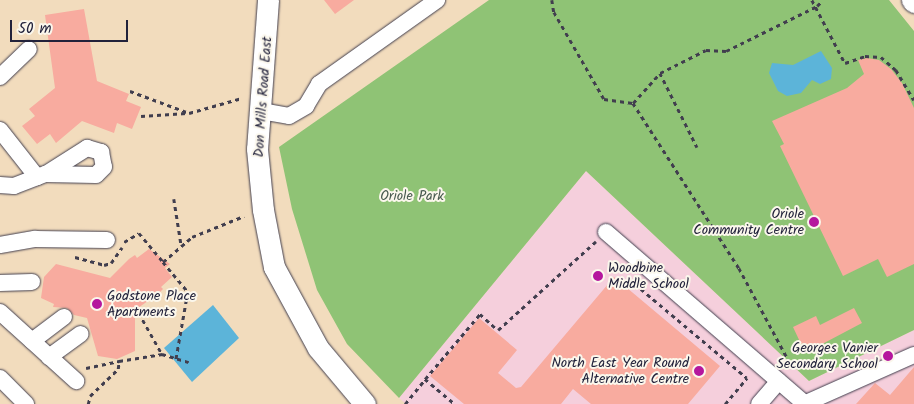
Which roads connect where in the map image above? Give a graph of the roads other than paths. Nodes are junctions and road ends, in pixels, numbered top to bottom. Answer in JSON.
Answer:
{"nodes":[{"id":1,"x":268,"y":0,"type":"edge"},
{"id":2,"x":437,"y":0,"type":"edge"},
{"id":3,"x":29,"y":49,"type":"dead end"},
{"id":4,"x":0,"y":77,"type":"edge"},
{"id":5,"x":261,"y":111,"type":"junction"},
{"id":6,"x":0,"y":130,"type":"edge"},
{"id":7,"x":0,"y":185,"type":"edge"},
{"id":8,"x":606,"y":232,"type":"road end"},
{"id":9,"x":107,"y":240,"type":"dead end"},
{"id":10,"x":0,"y":245,"type":"edge"},
{"id":11,"x":32,"y":282,"type":"dead end"},
{"id":12,"x":0,"y":283,"type":"edge"},
{"id":13,"x":0,"y":312,"type":"edge"},
{"id":14,"x":64,"y":317,"type":"dead end"},
{"id":15,"x":81,"y":334,"type":"dead end"},
{"id":16,"x":32,"y":341,"type":"junction"},
{"id":17,"x":914,"y":355,"type":"edge"},
{"id":18,"x":49,"y":357,"type":"junction"},
{"id":19,"x":71,"y":377,"type":"road end"},
{"id":20,"x":0,"y":378,"type":"edge"},
{"id":21,"x":777,"y":379,"type":"junction"},
{"id":22,"x":26,"y":404,"type":"edge"},
{"id":23,"x":365,"y":404,"type":"edge"},
{"id":24,"x":759,"y":404,"type":"edge"},
{"id":25,"x":805,"y":404,"type":"edge"}],
"edges":[{"from":1,"to":5,"type":"main road","name":"Don Mills Road East"},
{"from":2,"to":5,"type":"street"},
{"from":3,"to":4,"type":"street"},
{"from":5,"to":23,"type":"main road","name":"Don Mills Road East"},
{"from":6,"to":7,"type":"street"},
{"from":8,"to":21,"type":"street"},
{"from":9,"to":10,"type":"street"},
{"from":11,"to":12,"type":"street"},
{"from":13,"to":16,"type":"street"},
{"from":14,"to":16,"type":"street"},
{"from":15,"to":18,"type":"street"},
{"from":16,"to":18,"type":"street"},
{"from":17,"to":25,"type":"street"},
{"from":18,"to":19,"type":"street"},
{"from":20,"to":22,"type":"street"},
{"from":21,"to":24,"type":"street"},
{"from":21,"to":25,"type":"street"}]}
